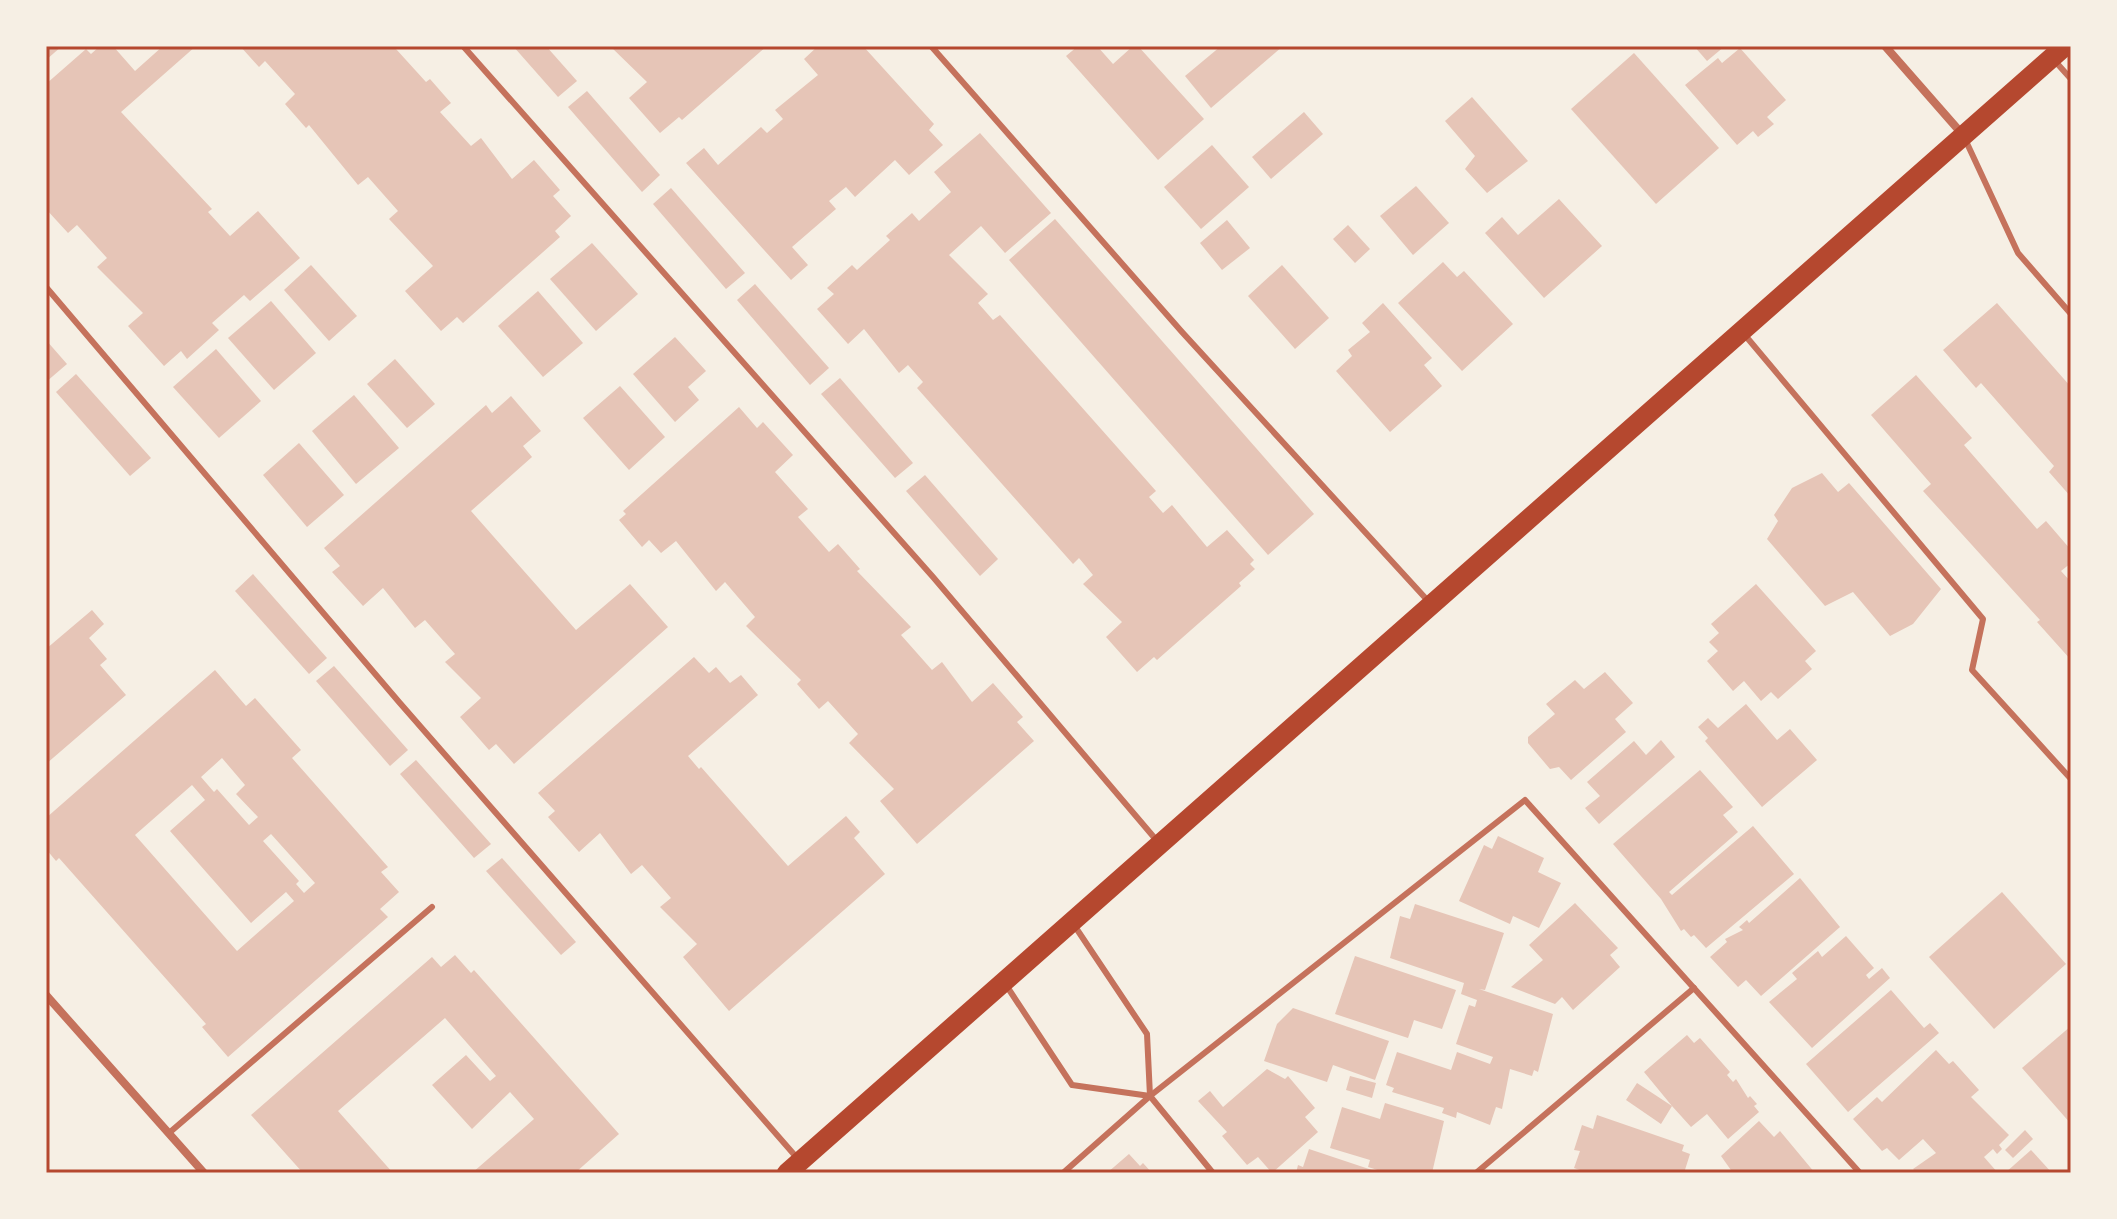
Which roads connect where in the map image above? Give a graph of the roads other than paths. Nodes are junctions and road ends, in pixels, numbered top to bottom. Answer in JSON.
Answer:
{"nodes":[{"id":1,"x":463,"y":46,"type":"edge"},
{"id":2,"x":931,"y":46,"type":"edge"},
{"id":3,"x":1885,"y":46,"type":"edge"},
{"id":4,"x":2058,"y":52,"type":"edge"},
{"id":5,"x":2071,"y":79,"type":"edge"},
{"id":6,"x":1963,"y":136,"type":"junction"},
{"id":7,"x":46,"y":287,"type":"edge"},
{"id":8,"x":2071,"y":314,"type":"edge"},
{"id":9,"x":1742,"y":331,"type":"junction"},
{"id":10,"x":1431,"y":605,"type":"junction"},
{"id":11,"x":2071,"y":779,"type":"edge"},
{"id":12,"x":1160,"y":844,"type":"junction"},
{"id":13,"x":432,"y":907,"type":"dead end"},
{"id":14,"x":1072,"y":922,"type":"junction"},
{"id":15,"x":1004,"y":982,"type":"junction"},
{"id":16,"x":1694,"y":988,"type":"junction"},
{"id":17,"x":46,"y":995,"type":"edge"},
{"id":18,"x":1150,"y":1096,"type":"junction"},
{"id":19,"x":169,"y":1133,"type":"junction"},
{"id":20,"x":794,"y":1167,"type":"edge"},
{"id":21,"x":204,"y":1173,"type":"edge"},
{"id":22,"x":1063,"y":1173,"type":"edge"},
{"id":23,"x":1213,"y":1173,"type":"edge"},
{"id":24,"x":1476,"y":1173,"type":"edge"},
{"id":25,"x":1860,"y":1173,"type":"edge"}],
"edges":[{"from":1,"to":12,"type":"lane"},
{"from":2,"to":10,"type":"lane"},
{"from":3,"to":6,"type":"street"},
{"from":4,"to":5,"type":"lane"},
{"from":4,"to":6,"type":"main road"},
{"from":6,"to":8,"type":"lane"},
{"from":6,"to":9,"type":"main road"},
{"from":7,"to":20,"type":"lane"},
{"from":9,"to":10,"type":"main road"},
{"from":9,"to":11,"type":"lane"},
{"from":10,"to":12,"type":"main road"},
{"from":12,"to":14,"type":"main road"},
{"from":13,"to":19,"type":"lane"},
{"from":14,"to":15,"type":"main road"},
{"from":14,"to":18,"type":"lane"},
{"from":15,"to":18,"type":"lane"},
{"from":15,"to":20,"type":"main road"},
{"from":16,"to":18,"type":"lane"},
{"from":16,"to":24,"type":"lane"},
{"from":16,"to":25,"type":"lane"},
{"from":17,"to":19,"type":"street"},
{"from":18,"to":22,"type":"lane"},
{"from":18,"to":23,"type":"lane"},
{"from":19,"to":21,"type":"street"}]}
